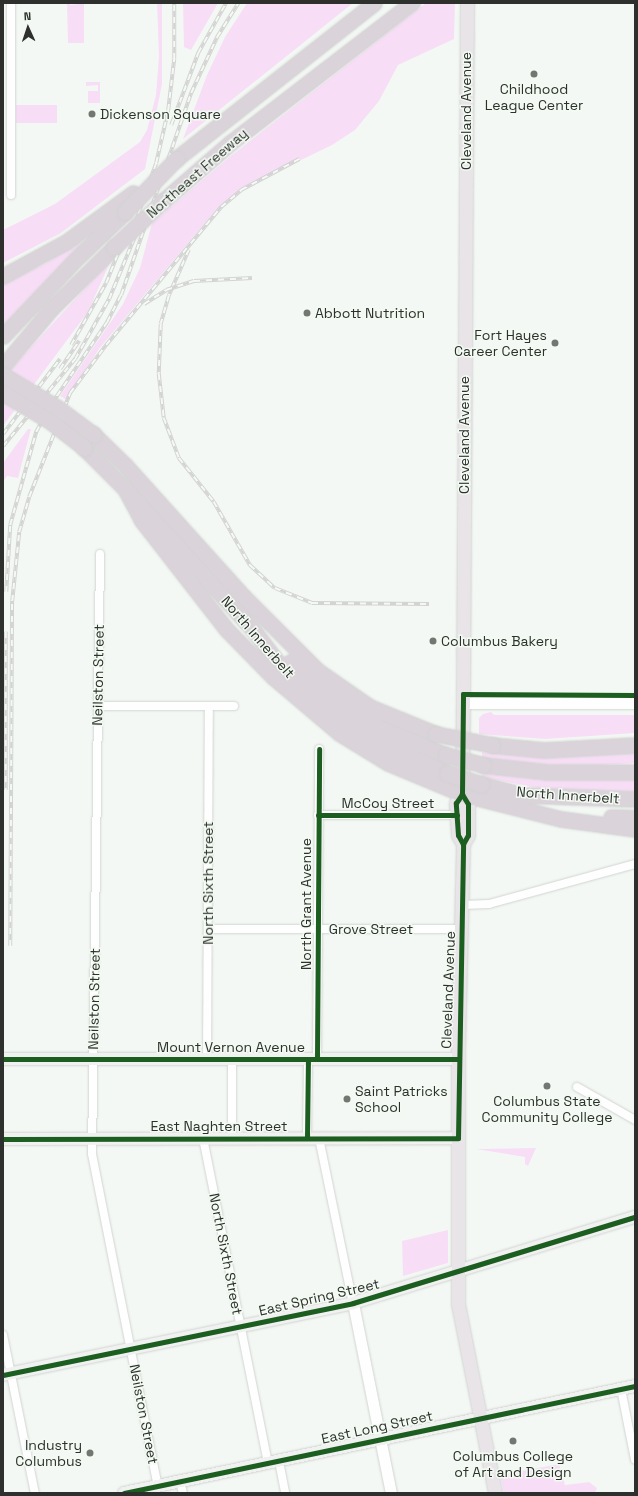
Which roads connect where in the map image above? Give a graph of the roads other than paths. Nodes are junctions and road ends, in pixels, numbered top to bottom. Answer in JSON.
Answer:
{"nodes":[{"id":1,"x":11,"y":3,"type":"edge"},
{"id":2,"x":374,"y":3,"type":"edge"},
{"id":3,"x":412,"y":3,"type":"edge"},
{"id":4,"x":467,"y":3,"type":"edge"},
{"id":5,"x":7,"y":20,"type":"edge"},
{"id":6,"x":7,"y":156,"type":"edge"},
{"id":7,"x":176,"y":159,"type":"junction"},
{"id":8,"x":10,"y":195,"type":"dead end"},
{"id":9,"x":3,"y":276,"type":"edge"},
{"id":10,"x":51,"y":309,"type":"junction"},
{"id":11,"x":3,"y":336,"type":"edge"},
{"id":12,"x":3,"y":356,"type":"edge"},
{"id":13,"x":3,"y":366,"type":"edge"},
{"id":14,"x":3,"y":376,"type":"edge"},
{"id":15,"x":3,"y":393,"type":"edge"},
{"id":16,"x":125,"y":489,"type":"junction"},
{"id":17,"x":100,"y":554,"type":"dead end"},
{"id":18,"x":254,"y":631,"type":"junction"},
{"id":19,"x":463,"y":703,"type":"junction"},
{"id":20,"x":635,"y":704,"type":"edge"},
{"id":21,"x":97,"y":706,"type":"junction"},
{"id":22,"x":209,"y":706,"type":"junction"},
{"id":23,"x":234,"y":706,"type":"dead end"},
{"id":24,"x":635,"y":745,"type":"edge"},
{"id":25,"x":319,"y":749,"type":"dead end"},
{"id":26,"x":635,"y":772,"type":"edge"},
{"id":27,"x":462,"y":794,"type":"junction"},
{"id":28,"x":523,"y":795,"type":"junction"},
{"id":29,"x":635,"y":799,"type":"edge"},
{"id":30,"x":635,"y":807,"type":"edge"},
{"id":31,"x":523,"y":811,"type":"junction"},
{"id":32,"x":318,"y":815,"type":"junction"},
{"id":33,"x":456,"y":815,"type":"junction"},
{"id":34,"x":635,"y":818,"type":"edge"},
{"id":35,"x":635,"y":829,"type":"edge"},
{"id":36,"x":463,"y":844,"type":"junction"},
{"id":37,"x":635,"y":864,"type":"edge"},
{"id":38,"x":463,"y":905,"type":"junction"},
{"id":39,"x":208,"y":929,"type":"junction"},
{"id":40,"x":318,"y":929,"type":"junction"},
{"id":41,"x":463,"y":929,"type":"junction"},
{"id":42,"x":3,"y":1059,"type":"edge"},
{"id":43,"x":207,"y":1059,"type":"junction"},
{"id":44,"x":232,"y":1059,"type":"junction"},
{"id":45,"x":312,"y":1059,"type":"junction"},
{"id":46,"x":458,"y":1059,"type":"junction"},
{"id":47,"x":93,"y":1060,"type":"junction"},
{"id":48,"x":577,"y":1086,"type":"dead end"},
{"id":49,"x":635,"y":1120,"type":"edge"},
{"id":50,"x":92,"y":1138,"type":"junction"},
{"id":51,"x":203,"y":1138,"type":"junction"},
{"id":52,"x":232,"y":1138,"type":"junction"},
{"id":53,"x":313,"y":1138,"type":"junction"},
{"id":54,"x":458,"y":1138,"type":"junction"},
{"id":55,"x":3,"y":1139,"type":"edge"},
{"id":56,"x":635,"y":1217,"type":"edge"},
{"id":57,"x":458,"y":1271,"type":"junction"},
{"id":58,"x":353,"y":1303,"type":"junction"},
{"id":59,"x":241,"y":1327,"type":"junction"},
{"id":60,"x":3,"y":1335,"type":"edge"},
{"id":61,"x":131,"y":1349,"type":"junction"},
{"id":62,"x":7,"y":1374,"type":"edge"},
{"id":63,"x":635,"y":1386,"type":"edge"},
{"id":64,"x":621,"y":1389,"type":"junction"},
{"id":65,"x":480,"y":1417,"type":"junction"},
{"id":66,"x":380,"y":1438,"type":"junction"},
{"id":67,"x":635,"y":1460,"type":"edge"},
{"id":68,"x":274,"y":1462,"type":"junction"},
{"id":69,"x":158,"y":1486,"type":"junction"},
{"id":70,"x":182,"y":1487,"type":"edge"},
{"id":71,"x":35,"y":1493,"type":"edge"},
{"id":72,"x":124,"y":1493,"type":"edge"},
{"id":73,"x":285,"y":1493,"type":"edge"},
{"id":74,"x":391,"y":1493,"type":"edge"},
{"id":75,"x":495,"y":1493,"type":"edge"}],
"edges":[{"from":1,"to":5,"type":"street"},
{"from":2,"to":7,"type":"highway","name":"Northeast Freeway"},
{"from":3,"to":10,"type":"highway","name":"Northeast Freeway","bridge":true},
{"from":4,"to":19,"type":"main road","name":"Cleveland Avenue"},
{"from":5,"to":6,"type":"street"},
{"from":6,"to":8,"type":"street"},
{"from":7,"to":9,"type":"highway","bridge":true},
{"from":7,"to":11,"type":"highway","name":"Northeast Freeway","bridge":true},
{"from":10,"to":12,"type":"highway"},
{"from":10,"to":13,"type":"highway","name":"Northeast Freeway"},
{"from":14,"to":24,"type":"highway","name":"North Innerbelt","bridge":true},
{"from":15,"to":16,"type":"highway","name":"North Innerbelt","bridge":true},
{"from":16,"to":18,"type":"highway","name":"North Innerbelt"},
{"from":16,"to":27,"type":"highway"},
{"from":17,"to":21,"type":"street","name":"Neilston Street"},
{"from":18,"to":26,"type":"highway","bridge":true},
{"from":18,"to":28,"type":"highway","name":"North Innerbelt","bridge":true},
{"from":19,"to":20,"type":"street"},
{"from":19,"to":27,"type":"main road","name":"Cleveland Avenue"},
{"from":21,"to":22,"type":"street"},
{"from":21,"to":47,"type":"street","name":"Neilston Street"},
{"from":22,"to":23,"type":"street"},
{"from":22,"to":39,"type":"street","name":"North Sixth Street"},
{"from":25,"to":32,"type":"street","name":"North Grant Avenue"},
{"from":27,"to":31,"type":"highway"},
{"from":27,"to":33,"type":"main road","name":"Cleveland Avenue"},
{"from":27,"to":36,"type":"main road","name":"Cleveland Avenue"},
{"from":28,"to":29,"type":"highway","name":"North Innerbelt"},
{"from":28,"to":30,"type":"highway"},
{"from":31,"to":34,"type":"highway"},
{"from":31,"to":35,"type":"highway"},
{"from":32,"to":33,"type":"street","name":"McCoy Street"},
{"from":32,"to":40,"type":"street","name":"North Grant Avenue"},
{"from":33,"to":36,"type":"main road","name":"Cleveland Avenue"},
{"from":36,"to":38,"type":"main road","name":"Cleveland Avenue"},
{"from":37,"to":38,"type":"street"},
{"from":38,"to":41,"type":"main road","name":"Cleveland Avenue"},
{"from":39,"to":40,"type":"street","name":"Grove Street"},
{"from":39,"to":43,"type":"street","name":"North Sixth Street"},
{"from":40,"to":41,"type":"street","name":"Grove Street"},
{"from":40,"to":45,"type":"street","name":"North Grant Avenue"},
{"from":41,"to":46,"type":"main road","name":"Cleveland Avenue"},
{"from":42,"to":47,"type":"main road","name":"Mount Vernon Avenue"},
{"from":43,"to":44,"type":"main road","name":"Mount Vernon Avenue"},
{"from":43,"to":47,"type":"main road","name":"Mount Vernon Avenue"},
{"from":44,"to":45,"type":"main road","name":"Mount Vernon Avenue"},
{"from":44,"to":52,"type":"street"},
{"from":45,"to":46,"type":"main road","name":"Mount Vernon Avenue"},
{"from":45,"to":53,"type":"street","name":"North Grant Avenue"},
{"from":46,"to":54,"type":"main road","name":"Cleveland Avenue"},
{"from":47,"to":50,"type":"street","name":"Neilston Street"},
{"from":48,"to":49,"type":"street"},
{"from":50,"to":51,"type":"main road","name":"East Naghten Street"},
{"from":50,"to":55,"type":"main road","name":"East Naghten Street"},
{"from":50,"to":61,"type":"street","name":"Neilston Street"},
{"from":51,"to":52,"type":"main road","name":"East Naghten Street"},
{"from":51,"to":59,"type":"street","name":"North Sixth Street"},
{"from":52,"to":53,"type":"main road","name":"East Naghten Street"},
{"from":53,"to":54,"type":"main road","name":"East Naghten Street"},
{"from":53,"to":58,"type":"street","name":"North Grant Avenue"},
{"from":54,"to":57,"type":"main road","name":"Cleveland Avenue"},
{"from":56,"to":57,"type":"main road","name":"East Spring Street"},
{"from":57,"to":58,"type":"main road","name":"East Spring Street"},
{"from":57,"to":65,"type":"main road","name":"Cleveland Avenue"},
{"from":58,"to":59,"type":"main road","name":"East Spring Street"},
{"from":58,"to":66,"type":"street","name":"North Grant Avenue"},
{"from":59,"to":61,"type":"main road","name":"East Spring Street"},
{"from":59,"to":68,"type":"street","name":"North Sixth Street"},
{"from":60,"to":62,"type":"street"},
{"from":61,"to":62,"type":"main road","name":"East Spring Street"},
{"from":61,"to":69,"type":"street","name":"Neilston Street"},
{"from":62,"to":71,"type":"street"},
{"from":63,"to":64,"type":"main road","name":"East Long Street"},
{"from":64,"to":65,"type":"main road","name":"East Long Street"},
{"from":64,"to":67,"type":"street"},
{"from":65,"to":66,"type":"main road","name":"East Long Street"},
{"from":65,"to":75,"type":"main road","name":"Cleveland Avenue"},
{"from":66,"to":68,"type":"main road","name":"East Long Street"},
{"from":66,"to":74,"type":"street","name":"North Grant Avenue"},
{"from":68,"to":70,"type":"main road","name":"East Long Street"},
{"from":68,"to":73,"type":"street","name":"North Sixth Street"},
{"from":69,"to":70,"type":"main road","name":"East Long Street"},
{"from":69,"to":72,"type":"main road","name":"East Long Street"}]}
